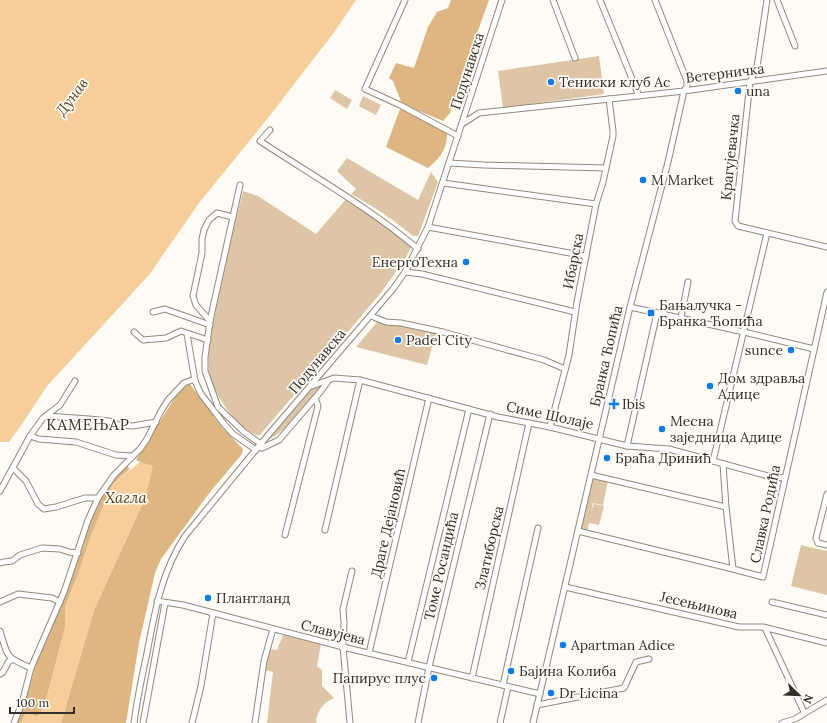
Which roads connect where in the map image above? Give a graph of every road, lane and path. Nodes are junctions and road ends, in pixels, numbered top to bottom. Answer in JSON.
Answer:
{"nodes":[{"id":1,"x":405,"y":0,"type":"edge"},
{"id":2,"x":502,"y":0,"type":"edge"},
{"id":3,"x":552,"y":0,"type":"edge"},
{"id":4,"x":600,"y":0,"type":"edge"},
{"id":5,"x":655,"y":0,"type":"edge"},
{"id":6,"x":767,"y":0,"type":"edge"},
{"id":7,"x":777,"y":0,"type":"edge"},
{"id":8,"x":795,"y":46,"type":"dead end"},
{"id":9,"x":575,"y":58,"type":"dead end"},
{"id":10,"x":827,"y":71,"type":"edge"},
{"id":11,"x":750,"y":82,"type":"junction"},
{"id":12,"x":684,"y":91,"type":"junction"},
{"id":13,"x":638,"y":96,"type":"junction"},
{"id":14,"x":609,"y":99,"type":"junction"},
{"id":15,"x":462,"y":124,"type":"junction"},
{"id":16,"x":270,"y":130,"type":"dead end"},
{"id":17,"x":458,"y":136,"type":"junction"},
{"id":18,"x":449,"y":163,"type":"junction"},
{"id":19,"x":606,"y":168,"type":"junction"},
{"id":20,"x":442,"y":184,"type":"junction"},
{"id":21,"x":240,"y":185,"type":"dead end"},
{"id":22,"x":596,"y":204,"type":"junction"},
{"id":23,"x":233,"y":217,"type":"junction"},
{"id":24,"x":428,"y":227,"type":"junction"},
{"id":25,"x":767,"y":232,"type":"junction"},
{"id":26,"x":827,"y":247,"type":"edge"},
{"id":27,"x":418,"y":249,"type":"junction"},
{"id":28,"x":586,"y":256,"type":"junction"},
{"id":29,"x":405,"y":272,"type":"junction"},
{"id":30,"x":688,"y":282,"type":"dead end"},
{"id":31,"x":827,"y":292,"type":"edge"},
{"id":32,"x":630,"y":307,"type":"junction"},
{"id":33,"x":153,"y":312,"type":"dead end"},
{"id":34,"x":575,"y":312,"type":"junction"},
{"id":35,"x":657,"y":313,"type":"junction"},
{"id":36,"x":370,"y":316,"type":"junction"},
{"id":37,"x":680,"y":318,"type":"junction"},
{"id":38,"x":210,"y":323,"type":"junction"},
{"id":39,"x":134,"y":332,"type":"dead end"},
{"id":40,"x":744,"y":332,"type":"junction"},
{"id":41,"x":188,"y":334,"type":"junction"},
{"id":42,"x":208,"y":340,"type":"junction"},
{"id":43,"x":814,"y":349,"type":"junction"},
{"id":44,"x":565,"y":368,"type":"junction"},
{"id":45,"x":360,"y":380,"type":"junction"},
{"id":46,"x":75,"y":381,"type":"dead end"},
{"id":47,"x":195,"y":381,"type":"junction"},
{"id":48,"x":328,"y":381,"type":"junction"},
{"id":49,"x":311,"y":386,"type":"junction"},
{"id":50,"x":315,"y":398,"type":"junction"},
{"id":51,"x":429,"y":398,"type":"junction"},
{"id":52,"x":469,"y":409,"type":"junction"},
{"id":53,"x":490,"y":414,"type":"junction"},
{"id":54,"x":46,"y":416,"type":"junction"},
{"id":55,"x":156,"y":422,"type":"junction"},
{"id":56,"x":529,"y":423,"type":"junction"},
{"id":57,"x":550,"y":427,"type":"junction"},
{"id":58,"x":30,"y":436,"type":"junction"},
{"id":59,"x":599,"y":438,"type":"junction"},
{"id":60,"x":627,"y":446,"type":"junction"},
{"id":61,"x":258,"y":447,"type":"junction"},
{"id":62,"x":132,"y":456,"type":"junction"},
{"id":63,"x":713,"y":461,"type":"junction"},
{"id":64,"x":723,"y":464,"type":"junction"},
{"id":65,"x":13,"y":468,"type":"junction"},
{"id":66,"x":591,"y":475,"type":"junction"},
{"id":67,"x":785,"y":478,"type":"junction"},
{"id":68,"x":0,"y":491,"type":"edge"},
{"id":69,"x":827,"y":494,"type":"edge"},
{"id":70,"x":98,"y":498,"type":"junction"},
{"id":71,"x":726,"y":507,"type":"junction"},
{"id":72,"x":538,"y":528,"type":"dead end"},
{"id":73,"x":326,"y":530,"type":"dead end"},
{"id":74,"x":578,"y":531,"type":"junction"},
{"id":75,"x":285,"y":535,"type":"dead end"},
{"id":76,"x":827,"y":545,"type":"edge"},
{"id":77,"x":78,"y":553,"type":"junction"},
{"id":78,"x":0,"y":563,"type":"edge"},
{"id":79,"x":733,"y":569,"type":"junction"},
{"id":80,"x":352,"y":571,"type":"dead end"},
{"id":81,"x":565,"y":587,"type":"junction"},
{"id":82,"x":0,"y":602,"type":"edge"},
{"id":83,"x":60,"y":602,"type":"junction"},
{"id":84,"x":156,"y":602,"type":"junction"},
{"id":85,"x":772,"y":602,"type":"dead end"},
{"id":86,"x":165,"y":603,"type":"junction"},
{"id":87,"x":213,"y":613,"type":"junction"},
{"id":88,"x":827,"y":615,"type":"edge"},
{"id":89,"x":765,"y":628,"type":"junction"},
{"id":90,"x":273,"y":629,"type":"junction"},
{"id":91,"x":0,"y":631,"type":"edge"},
{"id":92,"x":827,"y":644,"type":"edge"},
{"id":93,"x":343,"y":647,"type":"junction"},
{"id":94,"x":369,"y":653,"type":"junction"},
{"id":95,"x":649,"y":659,"type":"dead end"},
{"id":96,"x":12,"y":660,"type":"junction"},
{"id":97,"x":408,"y":662,"type":"junction"},
{"id":98,"x":429,"y":667,"type":"junction"},
{"id":99,"x":31,"y":668,"type":"junction"},
{"id":100,"x":0,"y":674,"type":"edge"},
{"id":101,"x":472,"y":678,"type":"junction"},
{"id":102,"x":506,"y":686,"type":"junction"},
{"id":103,"x":540,"y":694,"type":"junction"},
{"id":104,"x":827,"y":700,"type":"edge"},
{"id":105,"x":538,"y":705,"type":"junction"},
{"id":106,"x":804,"y":712,"type":"junction"},
{"id":107,"x":796,"y":721,"type":"edge"},
{"id":108,"x":14,"y":723,"type":"edge"},
{"id":109,"x":134,"y":723,"type":"edge"},
{"id":110,"x":143,"y":723,"type":"edge"},
{"id":111,"x":192,"y":723,"type":"edge"},
{"id":112,"x":255,"y":723,"type":"edge"},
{"id":113,"x":350,"y":723,"type":"edge"},
{"id":114,"x":418,"y":723,"type":"edge"},
{"id":115,"x":500,"y":723,"type":"edge"},
{"id":116,"x":533,"y":723,"type":"edge"},
{"id":117,"x":782,"y":723,"type":"edge"}],
"edges":[{"from":1,"to":17,"type":"street"},
{"from":2,"to":15,"type":"street","name":"Подунавска"},
{"from":3,"to":9,"type":"street"},
{"from":4,"to":13,"type":"street"},
{"from":5,"to":12,"type":"street","name":"Бранка Ћопића"},
{"from":6,"to":11,"type":"street","name":"Крагујевачка"},
{"from":7,"to":8,"type":"street"},
{"from":10,"to":11,"type":"street","name":"Ветерничка"},
{"from":11,"to":12,"type":"street","name":"Ветерничка"},
{"from":11,"to":25,"type":"street","name":"Крагујевачка"},
{"from":12,"to":13,"type":"street","name":"Ветерничка"},
{"from":12,"to":32,"type":"street","name":"Бранка Ћопића"},
{"from":13,"to":14,"type":"street","name":"Ветерничка"},
{"from":14,"to":15,"type":"street","name":"Ветерничка"},
{"from":14,"to":19,"type":"street","name":"Ибарска"},
{"from":15,"to":17,"type":"street","name":"Подунавска"},
{"from":16,"to":27,"type":"street"},
{"from":17,"to":18,"type":"street","name":"Подунавска"},
{"from":18,"to":19,"type":"street"},
{"from":18,"to":20,"type":"street","name":"Подунавска"},
{"from":19,"to":22,"type":"street","name":"Ибарска"},
{"from":20,"to":22,"type":"street"},
{"from":20,"to":24,"type":"street","name":"Подунавска"},
{"from":21,"to":23,"type":"street"},
{"from":22,"to":28,"type":"street","name":"Ибарска"},
{"from":23,"to":38,"type":"street"},
{"from":23,"to":38,"type":"street"},
{"from":24,"to":27,"type":"street","name":"Подунавска"},
{"from":24,"to":28,"type":"street"},
{"from":25,"to":26,"type":"street","name":"Крагујевачка"},
{"from":25,"to":40,"type":"street"},
{"from":27,"to":29,"type":"street","name":"Подунавска"},
{"from":28,"to":34,"type":"street","name":"Ибарска"},
{"from":29,"to":34,"type":"street"},
{"from":29,"to":36,"type":"street","name":"Подунавска"},
{"from":30,"to":37,"type":"street"},
{"from":31,"to":43,"type":"street","name":"Славка Родића"},
{"from":32,"to":35,"type":"street"},
{"from":32,"to":59,"type":"street","name":"Бранка Ћопића"},
{"from":33,"to":38,"type":"street"},
{"from":34,"to":44,"type":"street","name":"Ибарска"},
{"from":35,"to":37,"type":"street"},
{"from":35,"to":60,"type":"street"},
{"from":36,"to":44,"type":"street"},
{"from":36,"to":49,"type":"street","name":"Подунавска"},
{"from":37,"to":40,"type":"street"},
{"from":38,"to":42,"type":"street"},
{"from":39,"to":41,"type":"street"},
{"from":40,"to":43,"type":"street"},
{"from":40,"to":63,"type":"street"},
{"from":41,"to":42,"type":"street"},
{"from":41,"to":47,"type":"street"},
{"from":42,"to":61,"type":"street"},
{"from":43,"to":67,"type":"street","name":"Славка Родића"},
{"from":44,"to":57,"type":"street","name":"Ибарска"},
{"from":45,"to":48,"type":"street","name":"Симе Шолаје"},
{"from":45,"to":51,"type":"street","name":"Симе Шолаје"},
{"from":45,"to":73,"type":"street"},
{"from":46,"to":54,"type":"street"},
{"from":47,"to":55,"type":"street"},
{"from":47,"to":61,"type":"street"},
{"from":48,"to":49,"type":"street","name":"Симе Шолаје"},
{"from":48,"to":50,"type":"street"},
{"from":49,"to":61,"type":"street","name":"Подунавска"},
{"from":50,"to":61,"type":"street"},
{"from":50,"to":75,"type":"street"},
{"from":51,"to":52,"type":"street","name":"Симе Шолаје"},
{"from":51,"to":94,"type":"street","name":"Драге Дејановић"},
{"from":52,"to":53,"type":"street","name":"Симе Шолаје"},
{"from":52,"to":97,"type":"street"},
{"from":53,"to":56,"type":"street","name":"Симе Шолаје"},
{"from":53,"to":98,"type":"street","name":"Томе Росандића"},
{"from":54,"to":55,"type":"street"},
{"from":54,"to":58,"type":"street"},
{"from":55,"to":62,"type":"street"},
{"from":56,"to":57,"type":"street","name":"Симе Шолаје"},
{"from":56,"to":101,"type":"street","name":"Златиборска"},
{"from":57,"to":59,"type":"street","name":"Симе Шолаје"},
{"from":58,"to":62,"type":"street"},
{"from":58,"to":65,"type":"street"},
{"from":59,"to":60,"type":"street","name":"Симе Шолаје"},
{"from":59,"to":66,"type":"street","name":"Бранка Ћопића"},
{"from":60,"to":63,"type":"street","name":"Симе Шолаје"},
{"from":61,"to":84,"type":"street","name":"Подунавска"},
{"from":62,"to":70,"type":"street"},
{"from":63,"to":64,"type":"street","name":"Симе Шолаје"},
{"from":64,"to":67,"type":"street","name":"Симе Шолаје"},
{"from":64,"to":71,"type":"street"},
{"from":65,"to":68,"type":"street"},
{"from":65,"to":70,"type":"street"},
{"from":66,"to":71,"type":"street"},
{"from":66,"to":74,"type":"street","name":"Бранка Ћопића"},
{"from":67,"to":79,"type":"street","name":"Славка Родића"},
{"from":69,"to":76,"type":"street"},
{"from":70,"to":77,"type":"street"},
{"from":71,"to":79,"type":"street"},
{"from":72,"to":102,"type":"street"},
{"from":74,"to":79,"type":"street"},
{"from":74,"to":81,"type":"street","name":"Бранка Ћопића"},
{"from":77,"to":78,"type":"street"},
{"from":77,"to":83,"type":"street"},
{"from":80,"to":93,"type":"street"},
{"from":81,"to":89,"type":"street","name":"Јесењинова"},
{"from":81,"to":103,"type":"street","name":"Бранка Ћопића"},
{"from":82,"to":83,"type":"street"},
{"from":83,"to":99,"type":"street"},
{"from":84,"to":86,"type":"street","name":"Славујева"},
{"from":84,"to":109,"type":"street","name":"Подунавска"},
{"from":85,"to":88,"type":"street"},
{"from":86,"to":87,"type":"street","name":"Славујева"},
{"from":86,"to":110,"type":"street"},
{"from":87,"to":90,"type":"street","name":"Славујева"},
{"from":87,"to":111,"type":"street"},
{"from":89,"to":92,"type":"street","name":"Јесењинова"},
{"from":89,"to":106,"type":"street"},
{"from":90,"to":93,"type":"street","name":"Славујева"},
{"from":90,"to":112,"type":"street"},
{"from":91,"to":96,"type":"street"},
{"from":93,"to":94,"type":"street","name":"Славујева"},
{"from":93,"to":113,"type":"street"},
{"from":94,"to":97,"type":"street","name":"Славујева"},
{"from":95,"to":105,"type":"street"},
{"from":96,"to":99,"type":"street"},
{"from":96,"to":100,"type":"street"},
{"from":97,"to":98,"type":"street","name":"Славујева"},
{"from":98,"to":101,"type":"street","name":"Славујева"},
{"from":98,"to":114,"type":"street","name":"Томе Росандића"},
{"from":99,"to":108,"type":"street"},
{"from":101,"to":102,"type":"street","name":"Славујева"},
{"from":102,"to":103,"type":"street","name":"Славујева"},
{"from":102,"to":115,"type":"street"},
{"from":103,"to":105,"type":"street","name":"Бранка Ћопића"},
{"from":104,"to":106,"type":"street"},
{"from":105,"to":116,"type":"street","name":"Бранка Ћопића"},
{"from":106,"to":107,"type":"street"},
{"from":107,"to":117,"type":"street"}]}
